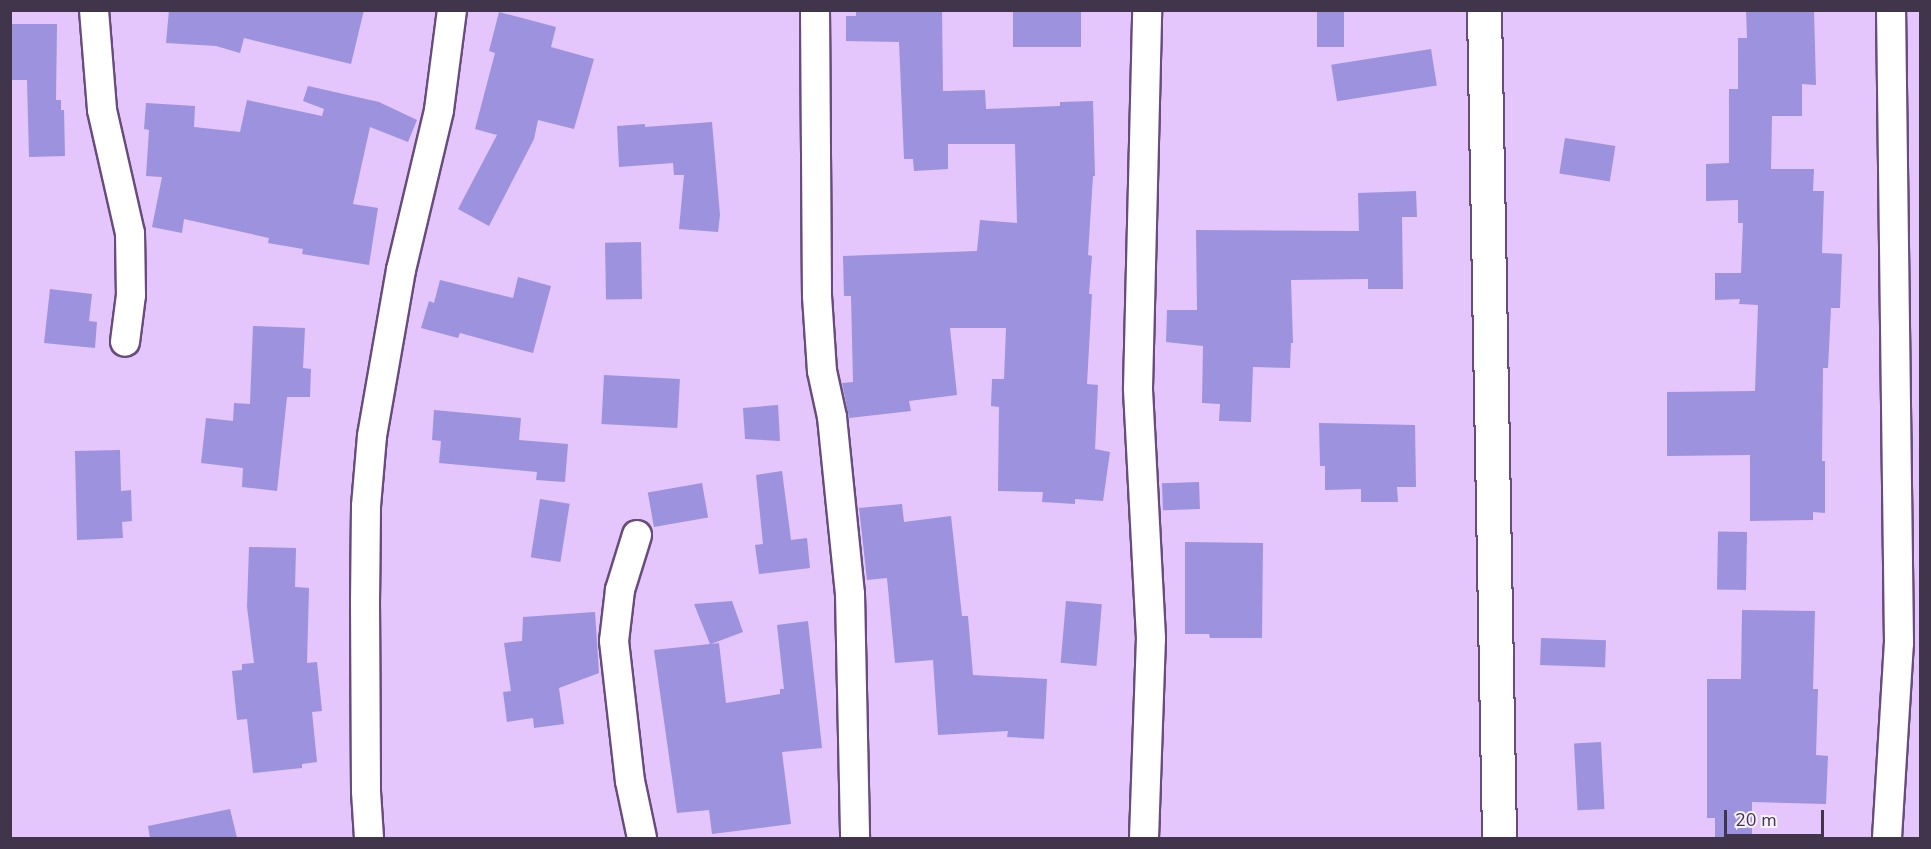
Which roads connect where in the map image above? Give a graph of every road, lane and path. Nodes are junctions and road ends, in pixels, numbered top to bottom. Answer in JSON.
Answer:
{"nodes":[{"id":1,"x":94,"y":10,"type":"edge"},
{"id":2,"x":452,"y":10,"type":"edge"},
{"id":3,"x":815,"y":10,"type":"edge"},
{"id":4,"x":1147,"y":10,"type":"edge"},
{"id":5,"x":1484,"y":10,"type":"edge"},
{"id":6,"x":1891,"y":10,"type":"edge"},
{"id":7,"x":125,"y":342,"type":"dead end"},
{"id":8,"x":637,"y":535,"type":"dead end"},
{"id":9,"x":1910,"y":643,"type":"edge"},
{"id":10,"x":369,"y":838,"type":"edge"},
{"id":11,"x":642,"y":838,"type":"edge"},
{"id":12,"x":855,"y":838,"type":"edge"},
{"id":13,"x":1144,"y":838,"type":"edge"},
{"id":14,"x":1499,"y":838,"type":"edge"},
{"id":15,"x":1887,"y":838,"type":"edge"}],
"edges":[{"from":1,"to":7,"type":"street"},
{"from":2,"to":10,"type":"street"},
{"from":3,"to":12,"type":"street"},
{"from":4,"to":13,"type":"street"},
{"from":5,"to":14,"type":"street"},
{"from":6,"to":9,"type":"street"},
{"from":8,"to":11,"type":"street"},
{"from":9,"to":15,"type":"street"}]}
